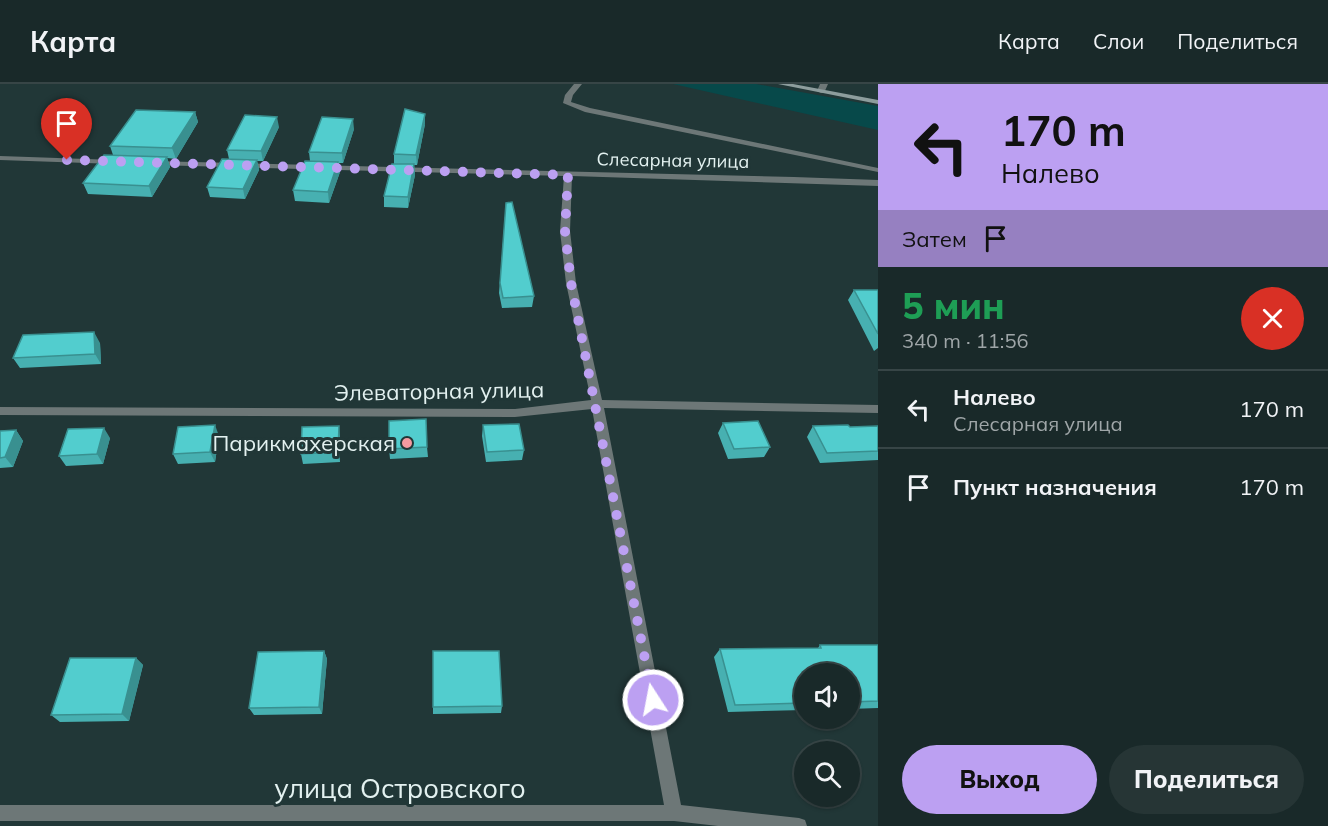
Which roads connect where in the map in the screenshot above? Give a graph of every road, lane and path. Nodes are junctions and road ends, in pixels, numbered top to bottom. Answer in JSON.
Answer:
{"nodes":[{"id":1,"x":578,"y":84,"type":"edge"},
{"id":2,"x":782,"y":84,"type":"edge"},
{"id":3,"x":822,"y":88,"type":"edge"},
{"id":4,"x":878,"y":102,"type":"edge"},
{"id":5,"x":0,"y":158,"type":"edge"},
{"id":6,"x":128,"y":162,"type":"edge"},
{"id":7,"x":140,"y":163,"type":"edge"},
{"id":8,"x":878,"y":170,"type":"edge"},
{"id":9,"x":568,"y":175,"type":"junction"},
{"id":10,"x":878,"y":183,"type":"edge"},
{"id":11,"x":597,"y":404,"type":"junction"},
{"id":12,"x":878,"y":408,"type":"edge"},
{"id":13,"x":0,"y":411,"type":"edge"},
{"id":14,"x":0,"y":813,"type":"edge"},
{"id":15,"x":674,"y":813,"type":"junction"},
{"id":16,"x":799,"y":826,"type":"edge"}],
"edges":[{"from":1,"to":8,"type":"street"},
{"from":2,"to":3,"type":"main road"},
{"from":3,"to":4,"type":"main road"},
{"from":5,"to":6,"type":"street"},
{"from":7,"to":9,"type":"street","name":"Слесарная улица"},
{"from":9,"to":10,"type":"street","name":"Слесарная улица"},
{"from":9,"to":11,"type":"street"},
{"from":11,"to":12,"type":"street","name":"Элеваторная улица"},
{"from":11,"to":13,"type":"street","name":"Элеваторная улица"},
{"from":11,"to":15,"type":"street"},
{"from":14,"to":15,"type":"street","name":"улица Островского"},
{"from":15,"to":16,"type":"street","name":"улица Островского"}]}
